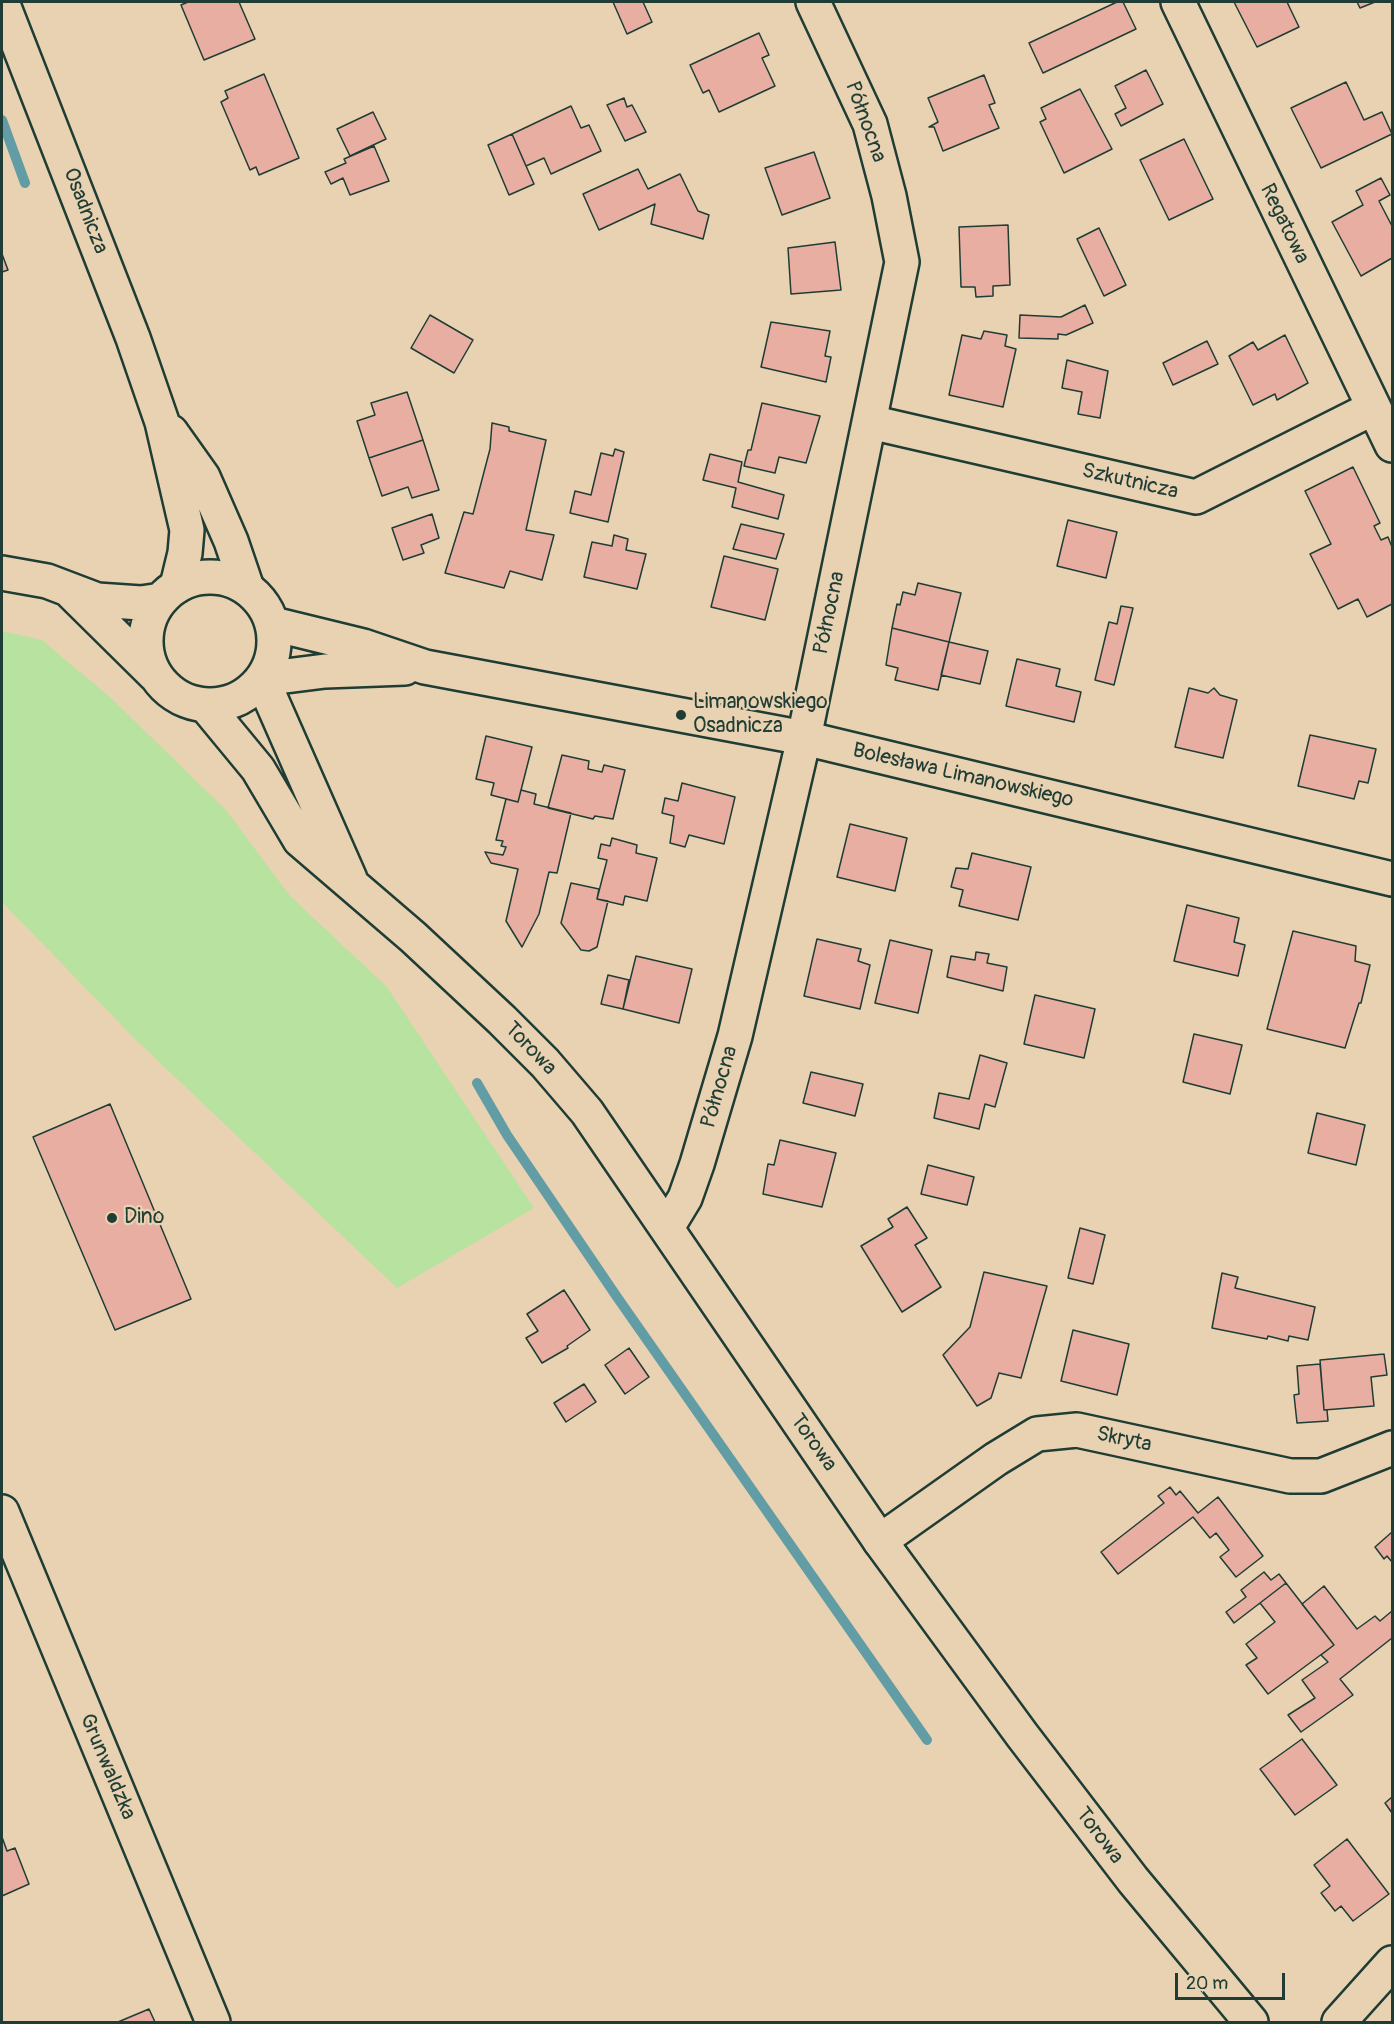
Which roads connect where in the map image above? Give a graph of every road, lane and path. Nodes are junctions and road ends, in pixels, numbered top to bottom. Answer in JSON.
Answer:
{"nodes":[{"id":1,"x":2,"y":2,"type":"edge"},
{"id":2,"x":1178,"y":2,"type":"edge"},
{"id":3,"x":823,"y":5,"type":"edge"},
{"id":4,"x":1373,"y":408,"type":"junction"},
{"id":5,"x":162,"y":422,"type":"junction"},
{"id":6,"x":870,"y":422,"type":"junction"},
{"id":7,"x":1392,"y":445,"type":"edge"},
{"id":8,"x":2,"y":573,"type":"edge"},
{"id":9,"x":247,"y":588,"type":"junction"},
{"id":10,"x":68,"y":590,"type":"junction"},
{"id":11,"x":169,"y":593,"type":"junction"},
{"id":12,"x":273,"y":624,"type":"junction"},
{"id":13,"x":425,"y":668,"type":"junction"},
{"id":14,"x":155,"y":675,"type":"junction"},
{"id":15,"x":262,"y":679,"type":"junction"},
{"id":16,"x":206,"y":706,"type":"junction"},
{"id":17,"x":804,"y":738,"type":"junction"},
{"id":18,"x":1391,"y":873,"type":"edge"},
{"id":19,"x":353,"y":886,"type":"junction"},
{"id":20,"x":668,"y":1226,"type":"junction"},
{"id":21,"x":1392,"y":1448,"type":"edge"},
{"id":22,"x":2,"y":1512,"type":"edge"},
{"id":23,"x":880,"y":1540,"type":"junction"},
{"id":24,"x":1392,"y":1963,"type":"edge"},
{"id":25,"x":213,"y":2022,"type":"edge"},
{"id":26,"x":1251,"y":2022,"type":"edge"},
{"id":27,"x":1339,"y":2022,"type":"edge"}],
"edges":[{"from":1,"to":5,"type":"street","name":"Osadnicza"},
{"from":2,"to":4,"type":"street","name":"Regatowa"},
{"from":3,"to":6,"type":"street","name":"Północna"},
{"from":4,"to":6,"type":"street","name":"Szkutnicza"},
{"from":4,"to":7,"type":"street","name":"Regatowa"},
{"from":5,"to":9,"type":"street","name":"Osadnicza"},
{"from":5,"to":11,"type":"street","name":"Osadnicza"},
{"from":6,"to":17,"type":"street","name":"Północna"},
{"from":8,"to":10,"type":"street"},
{"from":9,"to":11,"type":"street"},
{"from":9,"to":12,"type":"street"},
{"from":10,"to":11,"type":"street"},
{"from":10,"to":14,"type":"street"},
{"from":11,"to":14,"type":"street"},
{"from":12,"to":13,"type":"street","name":"Bolesława Limanowskiego"},
{"from":12,"to":15,"type":"street"},
{"from":13,"to":15,"type":"street","name":"Bolesława Limanowskiego"},
{"from":13,"to":17,"type":"street","name":"Bolesława Limanowskiego"},
{"from":14,"to":16,"type":"street"},
{"from":15,"to":16,"type":"street"},
{"from":15,"to":19,"type":"street","name":"Torowa"},
{"from":16,"to":19,"type":"street","name":"Torowa"},
{"from":17,"to":18,"type":"street","name":"Bolesława Limanowskiego"},
{"from":17,"to":20,"type":"street","name":"Północna"},
{"from":19,"to":20,"type":"street","name":"Torowa"},
{"from":20,"to":23,"type":"street","name":"Torowa"},
{"from":21,"to":23,"type":"street","name":"Skryta"},
{"from":22,"to":25,"type":"street","name":"Grunwaldzka"},
{"from":23,"to":26,"type":"street","name":"Torowa"},
{"from":24,"to":27,"type":"street"}]}
